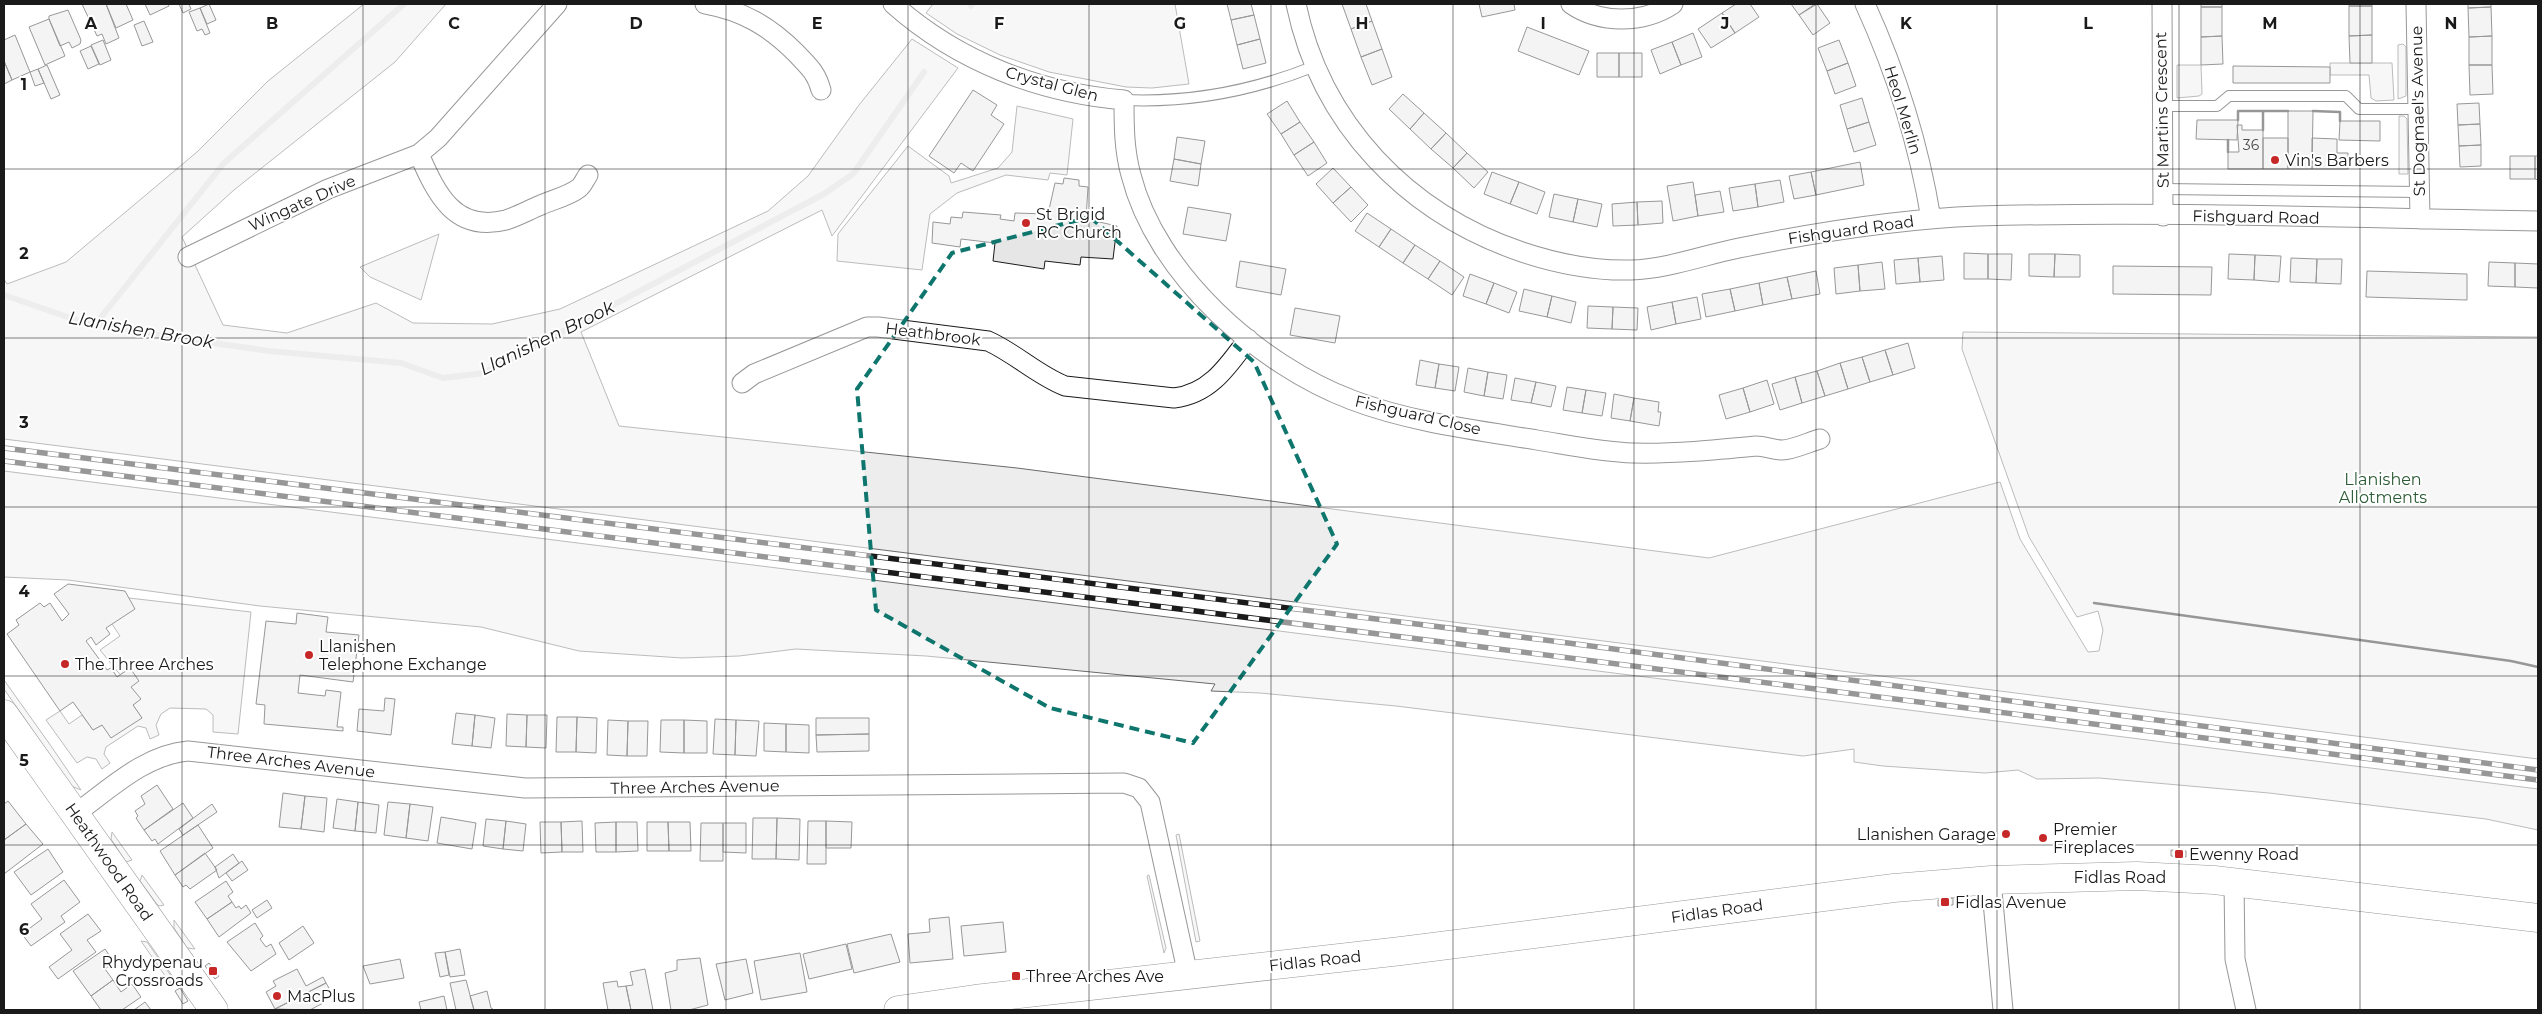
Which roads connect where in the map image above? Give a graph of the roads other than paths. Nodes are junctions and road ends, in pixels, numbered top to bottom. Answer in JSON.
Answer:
{"nodes":[{"id":1,"x":557,"y":4,"type":"edge"},
{"id":2,"x":705,"y":4,"type":"edge"},
{"id":3,"x":893,"y":4,"type":"edge"},
{"id":4,"x":1296,"y":4,"type":"edge"},
{"id":5,"x":1571,"y":4,"type":"edge"},
{"id":6,"x":1672,"y":4,"type":"edge"},
{"id":7,"x":1865,"y":4,"type":"edge"},
{"id":8,"x":2162,"y":4,"type":"edge"},
{"id":9,"x":2416,"y":4,"type":"edge"},
{"id":10,"x":1315,"y":66,"type":"junction"},
{"id":11,"x":821,"y":90,"type":"dead end"},
{"id":12,"x":1124,"y":100,"type":"junction"},
{"id":13,"x":2162,"y":106,"type":"junction"},
{"id":14,"x":2418,"y":109,"type":"junction"},
{"id":15,"x":419,"y":154,"type":"junction"},
{"id":16,"x":588,"y":175,"type":"dead end"},
{"id":17,"x":2163,"y":189,"type":"junction"},
{"id":18,"x":2420,"y":192,"type":"junction"},
{"id":19,"x":2164,"y":216,"type":"junction"},
{"id":20,"x":2420,"y":218,"type":"junction"},
{"id":21,"x":1930,"y":219,"type":"junction"},
{"id":22,"x":2538,"y":221,"type":"edge"},
{"id":23,"x":188,"y":256,"type":"dead end"},
{"id":24,"x":1248,"y":339,"type":"junction"},
{"id":25,"x":742,"y":383,"type":"dead end"},
{"id":26,"x":1820,"y":439,"type":"dead end"},
{"id":27,"x":4,"y":714,"type":"edge"},
{"id":28,"x":75,"y":814,"type":"junction"},
{"id":29,"x":1991,"y":880,"type":"junction"},
{"id":30,"x":2234,"y":882,"type":"junction"},
{"id":31,"x":2538,"y":918,"type":"edge"},
{"id":32,"x":1188,"y":975,"type":"junction"},
{"id":33,"x":214,"y":1010,"type":"edge"},
{"id":34,"x":898,"y":1010,"type":"edge"},
{"id":35,"x":2003,"y":1010,"type":"edge"},
{"id":36,"x":2246,"y":1010,"type":"edge"}],
"edges":[{"from":1,"to":15,"type":"street","name":"Wingate Drive"},
{"from":2,"to":11,"type":"street"},
{"from":3,"to":12,"type":"street","name":"Crystal Glen"},
{"from":4,"to":10,"type":"street","name":"Fishguard Road"},
{"from":5,"to":6,"type":"street"},
{"from":7,"to":21,"type":"street","name":"Heol Merlin"},
{"from":8,"to":13,"type":"street","name":"St Martins Crescent"},
{"from":9,"to":14,"type":"street","name":"St Dogmael's Avenue"},
{"from":10,"to":12,"type":"lane","name":"Crystal Glen"},
{"from":10,"to":21,"type":"street","name":"Fishguard Road"},
{"from":12,"to":24,"type":"street","name":"Fishguard Close"},
{"from":13,"to":14,"type":"lane"},
{"from":13,"to":17,"type":"street","name":"St Martins Crescent"},
{"from":14,"to":18,"type":"street","name":"St Dogmael's Avenue"},
{"from":15,"to":16,"type":"street"},
{"from":15,"to":23,"type":"street","name":"Wingate Drive"},
{"from":17,"to":18,"type":"lane","name":"Fishguard Road"},
{"from":17,"to":19,"type":"street","name":"St Martins Crescent"},
{"from":18,"to":20,"type":"street","name":"St Dogmael's Avenue"},
{"from":19,"to":20,"type":"street","name":"Fishguard Road"},
{"from":19,"to":21,"type":"street","name":"Fishguard Road"},
{"from":20,"to":22,"type":"street","name":"Fishguard Road"},
{"from":24,"to":25,"type":"street","name":"Heathbrook"},
{"from":24,"to":26,"type":"street","name":"Fishguard Close"},
{"from":27,"to":28,"type":"street","name":"Heathwood Road"},
{"from":28,"to":32,"type":"street","name":"Three Arches Avenue"},
{"from":28,"to":33,"type":"street","name":"Heathwood Road"},
{"from":29,"to":30,"type":"street","name":"Fidlas Road"},
{"from":29,"to":32,"type":"street","name":"Fidlas Road"},
{"from":29,"to":35,"type":"street"},
{"from":30,"to":31,"type":"street","name":"Fidlas Road"},
{"from":30,"to":36,"type":"street"},
{"from":32,"to":34,"type":"street","name":"Fidlas Road"}]}
